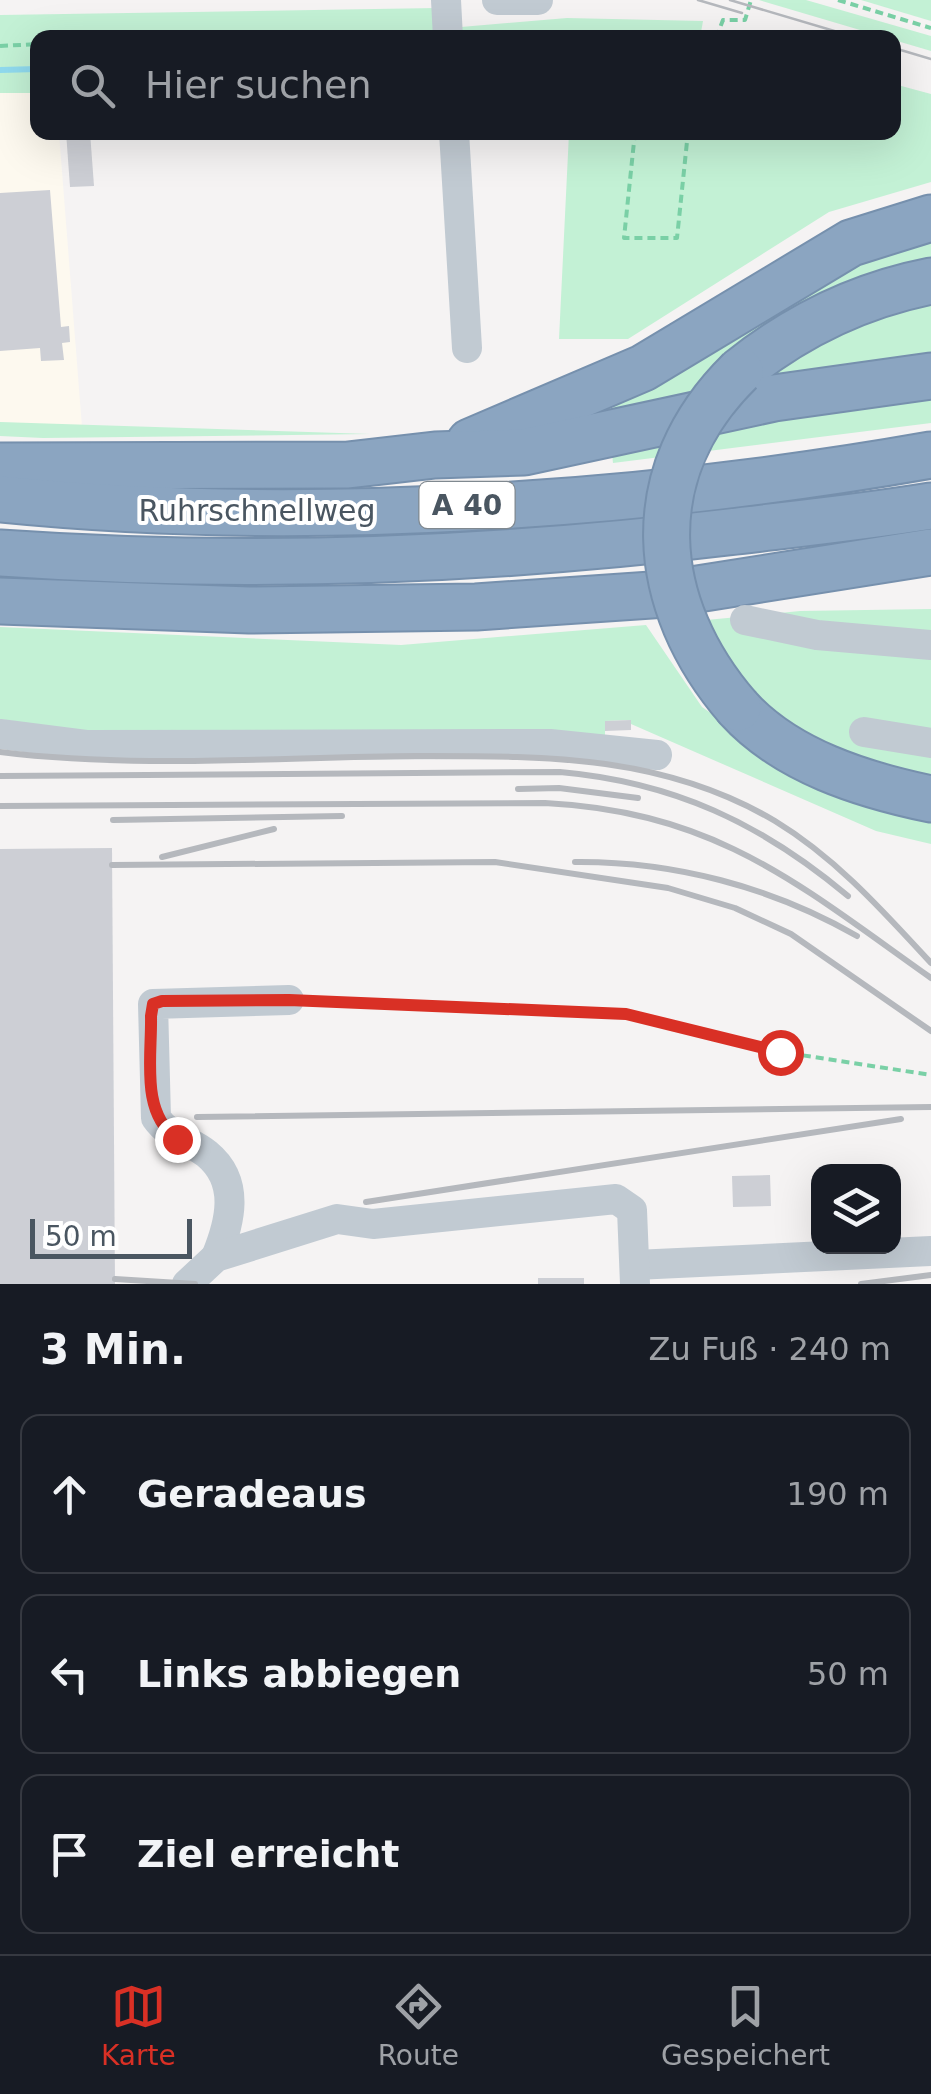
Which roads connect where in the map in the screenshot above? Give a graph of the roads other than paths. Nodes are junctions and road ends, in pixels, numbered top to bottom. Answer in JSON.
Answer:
{"nodes":[{"id":1,"x":446,"y":0,"type":"edge"},
{"id":2,"x":497,"y":0,"type":"edge"},
{"id":3,"x":538,"y":0,"type":"edge"},
{"id":4,"x":448,"y":30,"type":"edge"},
{"id":5,"x":454,"y":140,"type":"edge"},
{"id":6,"x":931,"y":218,"type":"edge"},
{"id":7,"x":913,"y":286,"type":"edge"},
{"id":8,"x":467,"y":348,"type":"dead end"},
{"id":9,"x":928,"y":376,"type":"edge"},
{"id":10,"x":931,"y":454,"type":"edge"},
{"id":11,"x":435,"y":455,"type":"junction"},
{"id":12,"x":0,"y":466,"type":"edge"},
{"id":13,"x":0,"y":499,"type":"edge"},
{"id":14,"x":931,"y":506,"type":"edge"},
{"id":15,"x":931,"y":552,"type":"edge"},
{"id":16,"x":0,"y":553,"type":"edge"},
{"id":17,"x":794,"y":576,"type":"junction"},
{"id":18,"x":931,"y":582,"type":"edge"},
{"id":19,"x":0,"y":601,"type":"edge"},
{"id":20,"x":746,"y":620,"type":"dead end"},
{"id":21,"x":931,"y":645,"type":"edge"},
{"id":22,"x":864,"y":732,"type":"dead end"},
{"id":23,"x":0,"y":734,"type":"edge"},
{"id":24,"x":931,"y":743,"type":"edge"},
{"id":25,"x":657,"y":754,"type":"dead end"},
{"id":26,"x":931,"y":798,"type":"edge"},
{"id":27,"x":289,"y":1000,"type":"road end"},
{"id":28,"x":931,"y":1251,"type":"edge"},
{"id":29,"x":216,"y":1257,"type":"junction"},
{"id":30,"x":634,"y":1274,"type":"edge"},
{"id":31,"x":187,"y":1284,"type":"edge"}],
"edges":[{"from":1,"to":4,"type":"street"},
{"from":2,"to":3,"type":"street"},
{"from":5,"to":8,"type":"street"},
{"from":6,"to":11,"type":"highway"},
{"from":7,"to":26,"type":"highway","bridge":true},
{"from":9,"to":11,"type":"highway"},
{"from":10,"to":13,"type":"highway","name":"Ruhrschnellweg","number":"A 40"},
{"from":11,"to":12,"type":"highway"},
{"from":14,"to":16,"type":"highway","name":"Ruhrschnellweg","number":"A 40"},
{"from":15,"to":17,"type":"highway"},
{"from":17,"to":18,"type":"highway"},
{"from":17,"to":19,"type":"highway"},
{"from":20,"to":21,"type":"street"},
{"from":22,"to":24,"type":"street"},
{"from":23,"to":25,"type":"street"},
{"from":27,"to":29,"type":"street"},
{"from":28,"to":30,"type":"street"},
{"from":29,"to":30,"type":"street"},
{"from":29,"to":31,"type":"street"}]}
